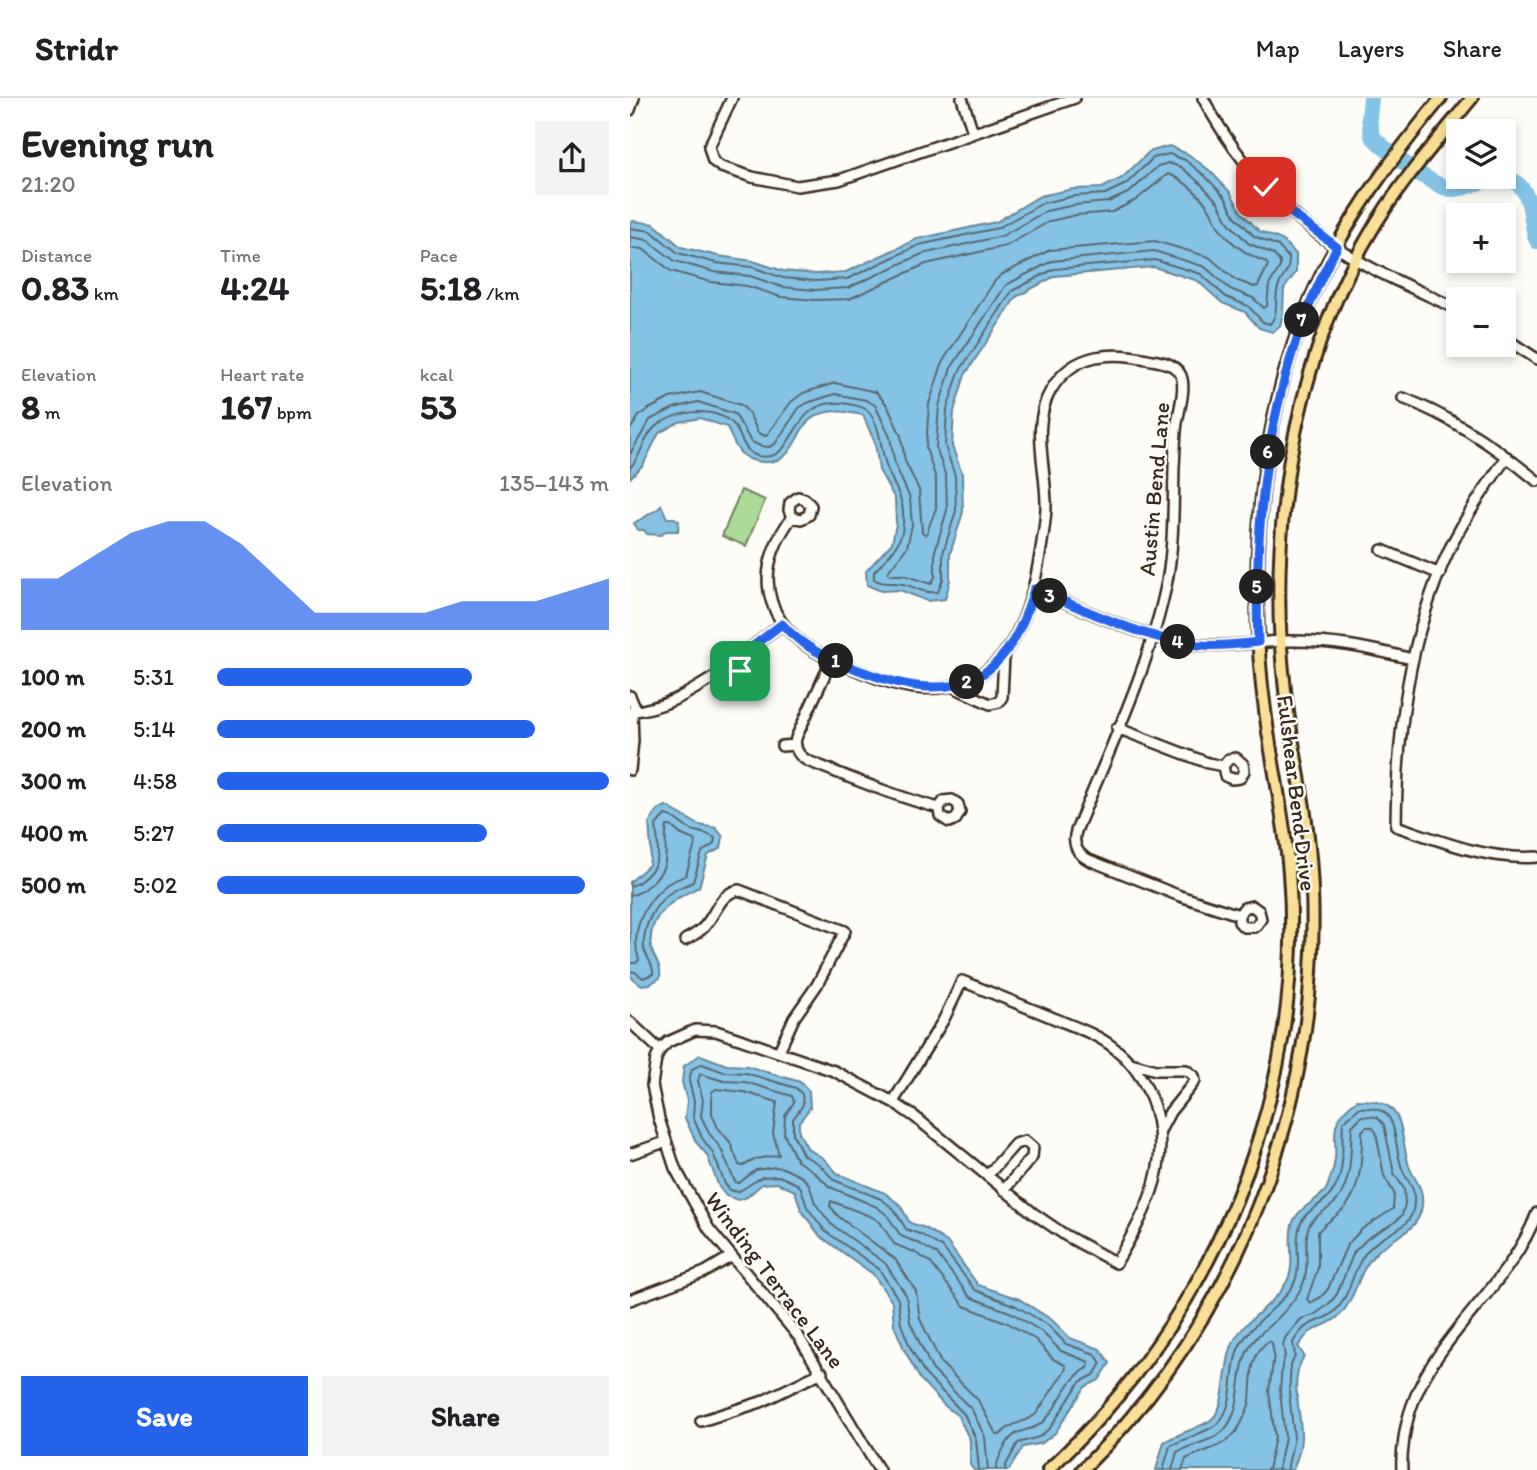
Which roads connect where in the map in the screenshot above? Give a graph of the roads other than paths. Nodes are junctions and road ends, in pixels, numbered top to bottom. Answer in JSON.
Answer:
{"nodes":[{"id":1,"x":634,"y":98,"type":"edge"},
{"id":2,"x":732,"y":98,"type":"edge"},
{"id":3,"x":962,"y":98,"type":"edge"},
{"id":4,"x":1075,"y":98,"type":"edge"},
{"id":5,"x":1203,"y":98,"type":"edge"},
{"id":6,"x":1441,"y":98,"type":"edge"},
{"id":7,"x":1472,"y":98,"type":"edge"},
{"id":8,"x":630,"y":110,"type":"edge"},
{"id":9,"x":973,"y":132,"type":"junction"},
{"id":10,"x":1337,"y":247,"type":"junction"},
{"id":11,"x":1355,"y":259,"type":"junction"},
{"id":12,"x":1446,"y":304,"type":"edge"},
{"id":13,"x":1516,"y":345,"type":"edge"},
{"id":14,"x":1537,"y":359,"type":"edge"},
{"id":15,"x":1403,"y":398,"type":"dead end"},
{"id":16,"x":1507,"y":457,"type":"junction"},
{"id":17,"x":1537,"y":481,"type":"edge"},
{"id":18,"x":793,"y":517,"type":"dead end"},
{"id":19,"x":1382,"y":550,"type":"dead end"},
{"id":20,"x":1440,"y":574,"type":"junction"},
{"id":21,"x":1034,"y":589,"type":"junction"},
{"id":22,"x":782,"y":624,"type":"junction"},
{"id":23,"x":1153,"y":636,"type":"junction"},
{"id":24,"x":1281,"y":641,"type":"junction"},
{"id":25,"x":1258,"y":642,"type":"junction"},
{"id":26,"x":740,"y":656,"type":"junction"},
{"id":27,"x":1004,"y":656,"type":"junction"},
{"id":28,"x":1412,"y":659,"type":"junction"},
{"id":29,"x":832,"y":660,"type":"junction"},
{"id":30,"x":724,"y":670,"type":"junction"},
{"id":31,"x":951,"y":686,"type":"junction"},
{"id":32,"x":630,"y":696,"type":"edge"},
{"id":33,"x":631,"y":712,"type":"edge"},
{"id":34,"x":1117,"y":728,"type":"junction"},
{"id":35,"x":795,"y":745,"type":"junction"},
{"id":36,"x":782,"y":746,"type":"dead end"},
{"id":37,"x":1223,"y":766,"type":"dead end"},
{"id":38,"x":630,"y":769,"type":"edge"},
{"id":39,"x":939,"y":808,"type":"dead end"},
{"id":40,"x":1537,"y":857,"type":"edge"},
{"id":41,"x":1291,"y":912,"type":"junction"},
{"id":42,"x":1313,"y":912,"type":"junction"},
{"id":43,"x":1238,"y":915,"type":"dead end"},
{"id":44,"x":685,"y":940,"type":"dead end"},
{"id":45,"x":630,"y":1022,"type":"edge"},
{"id":46,"x":660,"y":1050,"type":"junction"},
{"id":47,"x":779,"y":1051,"type":"junction"},
{"id":48,"x":1131,"y":1063,"type":"junction"},
{"id":49,"x":892,"y":1102,"type":"junction"},
{"id":50,"x":1160,"y":1131,"type":"junction"},
{"id":51,"x":665,"y":1142,"type":"junction"},
{"id":52,"x":630,"y":1154,"type":"edge"},
{"id":53,"x":987,"y":1176,"type":"junction"},
{"id":54,"x":1004,"y":1190,"type":"junction"},
{"id":55,"x":1537,"y":1213,"type":"edge"},
{"id":56,"x":1225,"y":1227,"type":"junction"},
{"id":57,"x":1245,"y":1237,"type":"junction"},
{"id":58,"x":730,"y":1257,"type":"junction"},
{"id":59,"x":630,"y":1300,"type":"edge"},
{"id":60,"x":822,"y":1372,"type":"junction"},
{"id":61,"x":701,"y":1421,"type":"dead end"},
{"id":62,"x":1066,"y":1453,"type":"junction"},
{"id":63,"x":880,"y":1470,"type":"edge"},
{"id":64,"x":1048,"y":1470,"type":"edge"},
{"id":65,"x":1082,"y":1470,"type":"edge"},
{"id":66,"x":1402,"y":1470,"type":"edge"}],
"edges":[{"from":1,"to":8,"type":"street"},
{"from":2,"to":9,"type":"street"},
{"from":3,"to":9,"type":"street"},
{"from":4,"to":9,"type":"street"},
{"from":5,"to":10,"type":"street"},
{"from":6,"to":10,"type":"main road","name":"Fulshear Bend Drive"},
{"from":7,"to":11,"type":"main road","name":"Fulshear Bend Drive"},
{"from":10,"to":11,"type":"street"},
{"from":10,"to":25,"type":"main road","name":"Fulshear Bend Drive"},
{"from":11,"to":12,"type":"street"},
{"from":11,"to":24,"type":"main road","name":"Fulshear Bend Drive"},
{"from":13,"to":14,"type":"street"},
{"from":15,"to":16,"type":"street"},
{"from":16,"to":17,"type":"street"},
{"from":16,"to":20,"type":"street"},
{"from":18,"to":22,"type":"street"},
{"from":19,"to":20,"type":"street"},
{"from":20,"to":28,"type":"street"},
{"from":21,"to":23,"type":"street"},
{"from":21,"to":23,"type":"street","name":"Austin Bend Lane"},
{"from":21,"to":27,"type":"street"},
{"from":22,"to":26,"type":"street"},
{"from":22,"to":29,"type":"street"},
{"from":23,"to":25,"type":"street"},
{"from":23,"to":34,"type":"street","name":"Austin Bend Lane"},
{"from":24,"to":25,"type":"street"},
{"from":24,"to":28,"type":"street"},
{"from":24,"to":42,"type":"main road","name":"Fulshear Bend Drive"},
{"from":25,"to":41,"type":"main road","name":"Fulshear Bend Drive"},
{"from":26,"to":30,"type":"street"},
{"from":26,"to":30,"type":"street"},
{"from":27,"to":31,"type":"street"},
{"from":27,"to":31,"type":"street"},
{"from":28,"to":40,"type":"street"},
{"from":29,"to":31,"type":"street"},
{"from":29,"to":35,"type":"street"},
{"from":30,"to":33,"type":"street"},
{"from":32,"to":33,"type":"street"},
{"from":33,"to":38,"type":"street"},
{"from":34,"to":37,"type":"street"},
{"from":34,"to":43,"type":"street","name":"Austin Bend Lane"},
{"from":35,"to":36,"type":"street"},
{"from":35,"to":39,"type":"street"},
{"from":41,"to":42,"type":"main road"},
{"from":41,"to":56,"type":"main road","name":"Fulshear Bend Drive"},
{"from":42,"to":57,"type":"main road","name":"Fulshear Bend Drive"},
{"from":44,"to":47,"type":"street"},
{"from":45,"to":46,"type":"street"},
{"from":46,"to":47,"type":"street"},
{"from":46,"to":51,"type":"street","name":"Winding Terrace Lane"},
{"from":47,"to":49,"type":"street"},
{"from":48,"to":49,"type":"street"},
{"from":48,"to":50,"type":"street"},
{"from":48,"to":50,"type":"street"},
{"from":49,"to":53,"type":"street"},
{"from":50,"to":54,"type":"street"},
{"from":51,"to":52,"type":"street"},
{"from":51,"to":58,"type":"street","name":"Winding Terrace Lane"},
{"from":53,"to":54,"type":"street"},
{"from":53,"to":54,"type":"street"},
{"from":55,"to":66,"type":"street"},
{"from":56,"to":57,"type":"main road"},
{"from":56,"to":62,"type":"main road","name":"Fulshear Bend Drive"},
{"from":57,"to":65,"type":"main road","name":"Fulshear Bend Drive"},
{"from":58,"to":59,"type":"street"},
{"from":58,"to":60,"type":"street","name":"Winding Terrace Lane"},
{"from":60,"to":61,"type":"street"},
{"from":60,"to":63,"type":"street","name":"Winding Terrace Lane"},
{"from":62,"to":64,"type":"main road","name":"Fulshear Bend Drive"},
{"from":62,"to":65,"type":"main road"}]}
